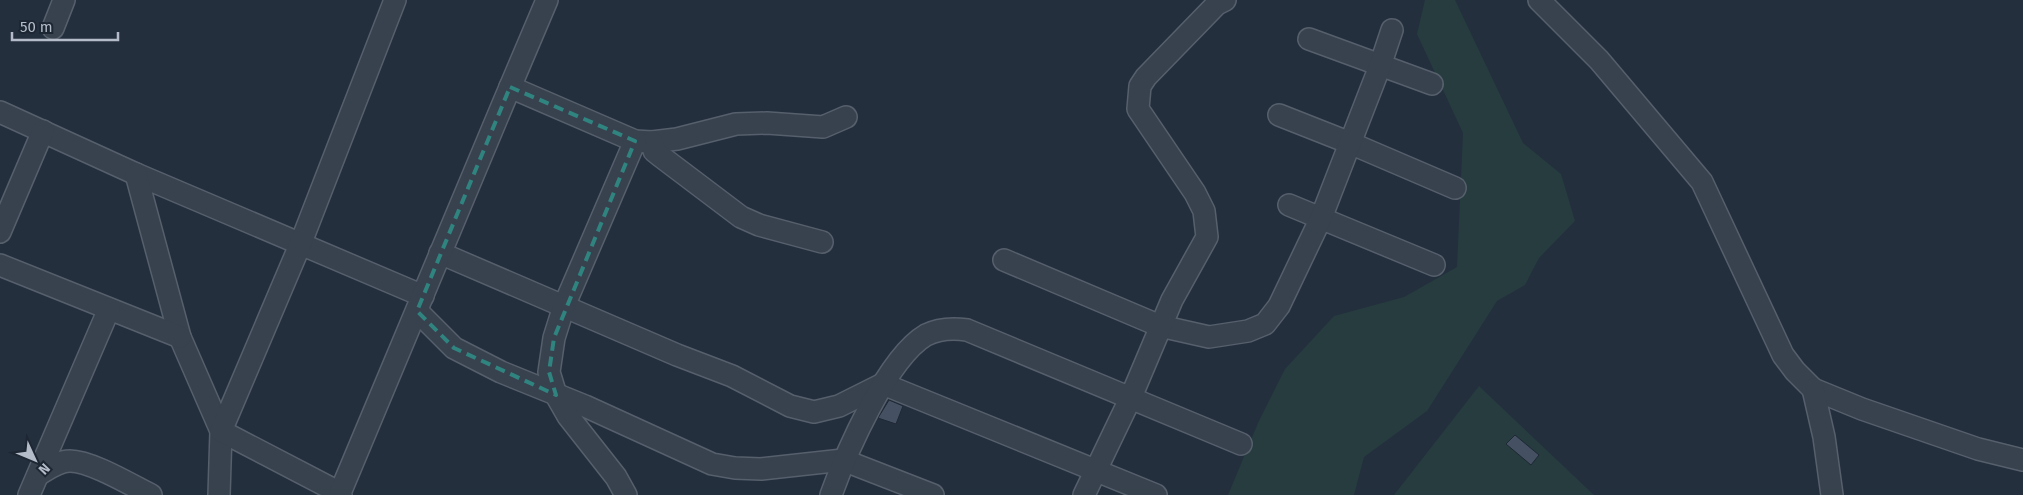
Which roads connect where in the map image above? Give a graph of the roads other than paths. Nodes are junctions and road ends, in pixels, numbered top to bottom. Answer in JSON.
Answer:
{"nodes":[{"id":1,"x":64,"y":0,"type":"edge"},
{"id":2,"x":395,"y":0,"type":"edge"},
{"id":3,"x":547,"y":0,"type":"edge"},
{"id":4,"x":1225,"y":0,"type":"edge"},
{"id":5,"x":1539,"y":0,"type":"edge"},
{"id":6,"x":53,"y":28,"type":"dead end"},
{"id":7,"x":1392,"y":30,"type":"dead end"},
{"id":8,"x":1309,"y":39,"type":"dead end"},
{"id":9,"x":1380,"y":66,"type":"junction"},
{"id":10,"x":1432,"y":84,"type":"dead end"},
{"id":11,"x":510,"y":87,"type":"junction"},
{"id":12,"x":0,"y":112,"type":"edge"},
{"id":13,"x":1278,"y":115,"type":"dead end"},
{"id":14,"x":846,"y":117,"type":"dead end"},
{"id":15,"x":44,"y":131,"type":"junction"},
{"id":16,"x":644,"y":142,"type":"junction"},
{"id":17,"x":1350,"y":143,"type":"junction"},
{"id":18,"x":136,"y":174,"type":"junction"},
{"id":19,"x":1455,"y":188,"type":"dead end"},
{"id":20,"x":1289,"y":205,"type":"dead end"},
{"id":21,"x":1321,"y":218,"type":"junction"},
{"id":22,"x":0,"y":232,"type":"edge"},
{"id":23,"x":822,"y":242,"type":"dead end"},
{"id":24,"x":300,"y":245,"type":"junction"},
{"id":25,"x":440,"y":253,"type":"junction"},
{"id":26,"x":1004,"y":260,"type":"dead end"},
{"id":27,"x":1434,"y":264,"type":"dead end"},
{"id":28,"x":0,"y":265,"type":"edge"},
{"id":29,"x":420,"y":304,"type":"junction"},
{"id":30,"x":564,"y":306,"type":"junction"},
{"id":31,"x":109,"y":309,"type":"junction"},
{"id":32,"x":1160,"y":326,"type":"junction"},
{"id":33,"x":180,"y":337,"type":"junction"},
{"id":34,"x":883,"y":384,"type":"junction"},
{"id":35,"x":1813,"y":389,"type":"junction"},
{"id":36,"x":556,"y":394,"type":"junction"},
{"id":37,"x":1131,"y":397,"type":"junction"},
{"id":38,"x":220,"y":431,"type":"junction"},
{"id":39,"x":1241,"y":444,"type":"dead end"},
{"id":40,"x":843,"y":460,"type":"junction"},
{"id":41,"x":2023,"y":460,"type":"edge"},
{"id":42,"x":1095,"y":471,"type":"junction"},
{"id":43,"x":38,"y":475,"type":"junction"},
{"id":44,"x":341,"y":494,"type":"edge"},
{"id":45,"x":29,"y":495,"type":"edge"},
{"id":46,"x":151,"y":495,"type":"edge"},
{"id":47,"x":219,"y":495,"type":"edge"},
{"id":48,"x":626,"y":495,"type":"edge"},
{"id":49,"x":831,"y":495,"type":"edge"},
{"id":50,"x":933,"y":495,"type":"edge"},
{"id":51,"x":1084,"y":495,"type":"edge"},
{"id":52,"x":1156,"y":495,"type":"edge"},
{"id":53,"x":1832,"y":495,"type":"edge"}],
"edges":[{"from":1,"to":6,"type":"street"},
{"from":2,"to":24,"type":"street"},
{"from":3,"to":11,"type":"street"},
{"from":4,"to":32,"type":"street"},
{"from":5,"to":35,"type":"street"},
{"from":7,"to":9,"type":"street"},
{"from":8,"to":9,"type":"street"},
{"from":9,"to":10,"type":"street"},
{"from":9,"to":17,"type":"street"},
{"from":11,"to":16,"type":"street"},
{"from":11,"to":25,"type":"street"},
{"from":12,"to":15,"type":"street"},
{"from":13,"to":17,"type":"street"},
{"from":14,"to":16,"type":"street"},
{"from":15,"to":18,"type":"street"},
{"from":15,"to":22,"type":"street"},
{"from":16,"to":23,"type":"street"},
{"from":16,"to":30,"type":"street"},
{"from":17,"to":19,"type":"street"},
{"from":17,"to":21,"type":"street"},
{"from":18,"to":24,"type":"street"},
{"from":18,"to":33,"type":"street"},
{"from":20,"to":21,"type":"street"},
{"from":21,"to":27,"type":"street"},
{"from":21,"to":32,"type":"street"},
{"from":24,"to":29,"type":"street"},
{"from":24,"to":38,"type":"street"},
{"from":25,"to":29,"type":"street"},
{"from":25,"to":30,"type":"street"},
{"from":26,"to":32,"type":"street"},
{"from":28,"to":31,"type":"street"},
{"from":29,"to":36,"type":"street"},
{"from":29,"to":44,"type":"street"},
{"from":30,"to":34,"type":"street"},
{"from":30,"to":36,"type":"street"},
{"from":31,"to":33,"type":"street"},
{"from":31,"to":43,"type":"street"},
{"from":32,"to":37,"type":"street"},
{"from":33,"to":38,"type":"street"},
{"from":34,"to":37,"type":"street"},
{"from":34,"to":40,"type":"street"},
{"from":34,"to":42,"type":"street"},
{"from":35,"to":41,"type":"street"},
{"from":35,"to":53,"type":"street"},
{"from":36,"to":40,"type":"street"},
{"from":36,"to":48,"type":"street"},
{"from":37,"to":39,"type":"street"},
{"from":37,"to":42,"type":"street"},
{"from":38,"to":44,"type":"street"},
{"from":38,"to":47,"type":"street"},
{"from":40,"to":49,"type":"street"},
{"from":40,"to":50,"type":"street"},
{"from":42,"to":51,"type":"street"},
{"from":42,"to":52,"type":"street"},
{"from":43,"to":45,"type":"street"},
{"from":43,"to":46,"type":"street"}]}
